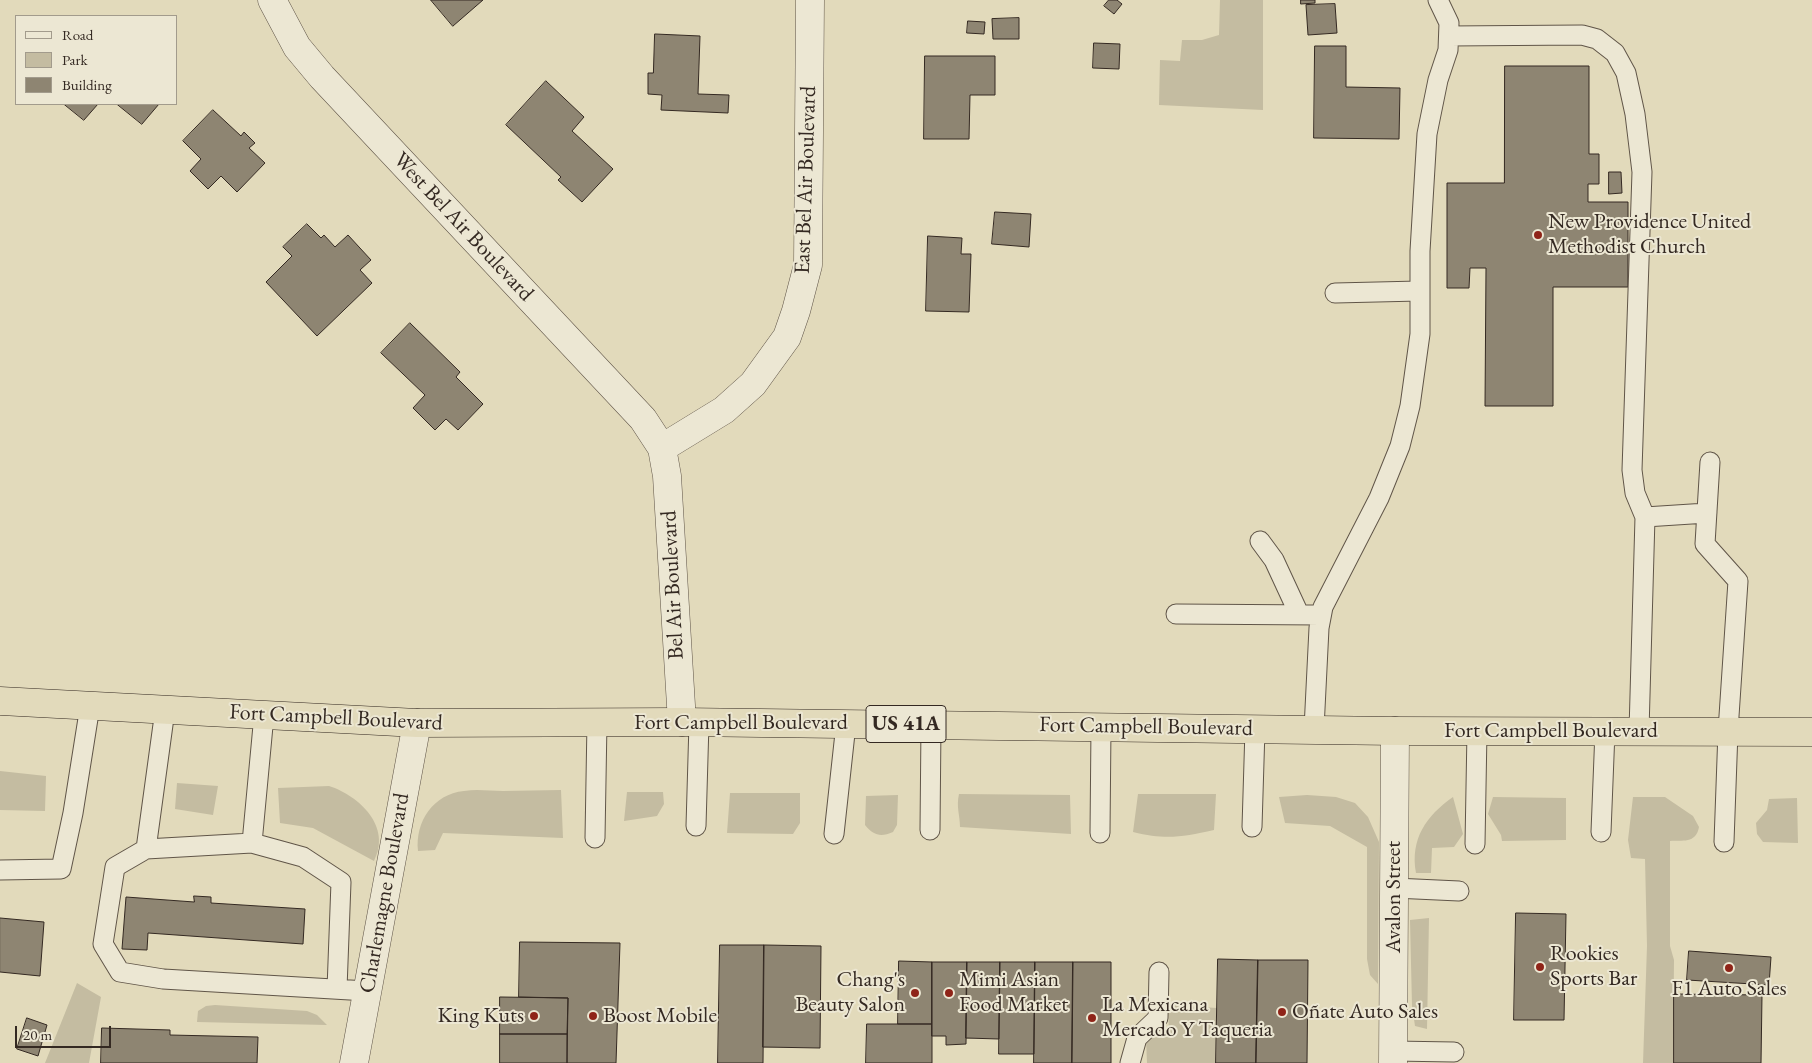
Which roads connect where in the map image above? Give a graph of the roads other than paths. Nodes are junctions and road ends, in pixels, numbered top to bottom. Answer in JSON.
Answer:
{"nodes":[{"id":1,"x":272,"y":0,"type":"edge"},
{"id":2,"x":810,"y":0,"type":"edge"},
{"id":3,"x":1438,"y":0,"type":"edge"},
{"id":4,"x":1448,"y":36,"type":"junction"},
{"id":5,"x":1419,"y":291,"type":"junction"},
{"id":6,"x":1335,"y":293,"type":"dead end"},
{"id":7,"x":662,"y":448,"type":"junction"},
{"id":8,"x":1710,"y":462,"type":"dead end"},
{"id":9,"x":1707,"y":513,"type":"junction"},
{"id":10,"x":1645,"y":517,"type":"junction"},
{"id":11,"x":1260,"y":541,"type":"dead end"},
{"id":12,"x":1176,"y":614,"type":"dead end"},
{"id":13,"x":1299,"y":614,"type":"junction"},
{"id":14,"x":1321,"y":615,"type":"junction"},
{"id":15,"x":0,"y":701,"type":"edge"},
{"id":16,"x":90,"y":706,"type":"junction"},
{"id":17,"x":165,"y":710,"type":"junction"},
{"id":18,"x":264,"y":715,"type":"junction"},
{"id":19,"x":597,"y":722,"type":"junction"},
{"id":20,"x":691,"y":722,"type":"junction"},
{"id":21,"x":417,"y":723,"type":"junction"},
{"id":22,"x":846,"y":724,"type":"junction"},
{"id":23,"x":931,"y":725,"type":"junction"},
{"id":24,"x":1101,"y":727,"type":"junction"},
{"id":25,"x":1255,"y":729,"type":"junction"},
{"id":26,"x":1314,"y":730,"type":"junction"},
{"id":27,"x":1395,"y":731,"type":"junction"},
{"id":28,"x":1477,"y":731,"type":"junction"},
{"id":29,"x":1605,"y":731,"type":"junction"},
{"id":30,"x":1639,"y":731,"type":"junction"},
{"id":31,"x":1728,"y":731,"type":"junction"},
{"id":32,"x":1812,"y":732,"type":"edge"},
{"id":33,"x":696,"y":826,"type":"dead end"},
{"id":34,"x":1252,"y":827,"type":"dead end"},
{"id":35,"x":930,"y":830,"type":"dead end"},
{"id":36,"x":1601,"y":832,"type":"dead end"},
{"id":37,"x":1100,"y":833,"type":"dead end"},
{"id":38,"x":834,"y":834,"type":"dead end"},
{"id":39,"x":595,"y":838,"type":"dead end"},
{"id":40,"x":1724,"y":842,"type":"dead end"},
{"id":41,"x":252,"y":843,"type":"junction"},
{"id":42,"x":1475,"y":844,"type":"dead end"},
{"id":43,"x":146,"y":848,"type":"junction"},
{"id":44,"x":0,"y":870,"type":"edge"},
{"id":45,"x":1394,"y":888,"type":"junction"},
{"id":46,"x":1458,"y":891,"type":"dead end"},
{"id":47,"x":1159,"y":972,"type":"dead end"},
{"id":48,"x":338,"y":989,"type":"junction"},
{"id":49,"x":367,"y":992,"type":"junction"},
{"id":50,"x":1454,"y":1052,"type":"dead end"},
{"id":51,"x":1393,"y":1057,"type":"edge"},
{"id":52,"x":354,"y":1063,"type":"edge"},
{"id":53,"x":1130,"y":1063,"type":"edge"}],
"edges":[{"from":1,"to":7,"type":"street","name":"West Bel Air Boulevard"},
{"from":2,"to":7,"type":"street","name":"East Bel Air Boulevard"},
{"from":3,"to":4,"type":"lane"},
{"from":4,"to":5,"type":"lane"},
{"from":4,"to":10,"type":"lane"},
{"from":5,"to":6,"type":"lane"},
{"from":5,"to":14,"type":"lane"},
{"from":7,"to":20,"type":"street","name":"Bel Air Boulevard"},
{"from":8,"to":9,"type":"lane"},
{"from":9,"to":10,"type":"lane"},
{"from":9,"to":31,"type":"lane"},
{"from":10,"to":30,"type":"lane"},
{"from":11,"to":13,"type":"lane"},
{"from":12,"to":13,"type":"lane"},
{"from":13,"to":14,"type":"lane"},
{"from":14,"to":26,"type":"lane"},
{"from":15,"to":16,"type":"highway","name":"Fort Campbell Boulevard","number":"US 41A"},
{"from":16,"to":17,"type":"highway","name":"Fort Campbell Boulevard","number":"US 41A"},
{"from":16,"to":44,"type":"lane"},
{"from":17,"to":18,"type":"highway","name":"Fort Campbell Boulevard","number":"US 41A"},
{"from":17,"to":43,"type":"lane"},
{"from":18,"to":21,"type":"highway","name":"Fort Campbell Boulevard","number":"US 41A"},
{"from":18,"to":41,"type":"lane"},
{"from":19,"to":20,"type":"highway","name":"Fort Campbell Boulevard","number":"US 41A"},
{"from":19,"to":21,"type":"highway","name":"Fort Campbell Boulevard","number":"US 41A"},
{"from":19,"to":39,"type":"lane"},
{"from":20,"to":22,"type":"highway","name":"Fort Campbell Boulevard","number":"US 41A"},
{"from":20,"to":33,"type":"lane"},
{"from":21,"to":49,"type":"street","name":"Charlemagne Boulevard"},
{"from":22,"to":23,"type":"highway","name":"Fort Campbell Boulevard","number":"US 41A"},
{"from":22,"to":38,"type":"lane"},
{"from":23,"to":24,"type":"highway","name":"Fort Campbell Boulevard","number":"US 41A"},
{"from":23,"to":35,"type":"lane"},
{"from":24,"to":25,"type":"highway","name":"Fort Campbell Boulevard","number":"US 41A"},
{"from":24,"to":37,"type":"lane"},
{"from":25,"to":26,"type":"highway","name":"Fort Campbell Boulevard","number":"US 41A"},
{"from":25,"to":34,"type":"lane"},
{"from":26,"to":27,"type":"highway","name":"Fort Campbell Boulevard","number":"US 41A"},
{"from":27,"to":28,"type":"highway","name":"Fort Campbell Boulevard","number":"US 41A"},
{"from":27,"to":45,"type":"street","name":"Avalon Street"},
{"from":28,"to":29,"type":"highway","name":"Fort Campbell Boulevard","number":"US 41A"},
{"from":28,"to":42,"type":"lane"},
{"from":29,"to":30,"type":"highway","name":"Fort Campbell Boulevard","number":"US 41A"},
{"from":29,"to":36,"type":"lane"},
{"from":30,"to":31,"type":"highway","name":"Fort Campbell Boulevard","number":"US 41A"},
{"from":31,"to":32,"type":"highway","name":"Fort Campbell Boulevard","number":"US 41A"},
{"from":31,"to":40,"type":"lane"},
{"from":41,"to":43,"type":"lane"},
{"from":41,"to":48,"type":"lane"},
{"from":43,"to":48,"type":"lane"},
{"from":45,"to":46,"type":"lane"},
{"from":45,"to":51,"type":"street","name":"Avalon Street"},
{"from":47,"to":53,"type":"lane"},
{"from":48,"to":49,"type":"lane"},
{"from":49,"to":52,"type":"street","name":"Charlemagne Boulevard"},
{"from":50,"to":51,"type":"lane"}]}
